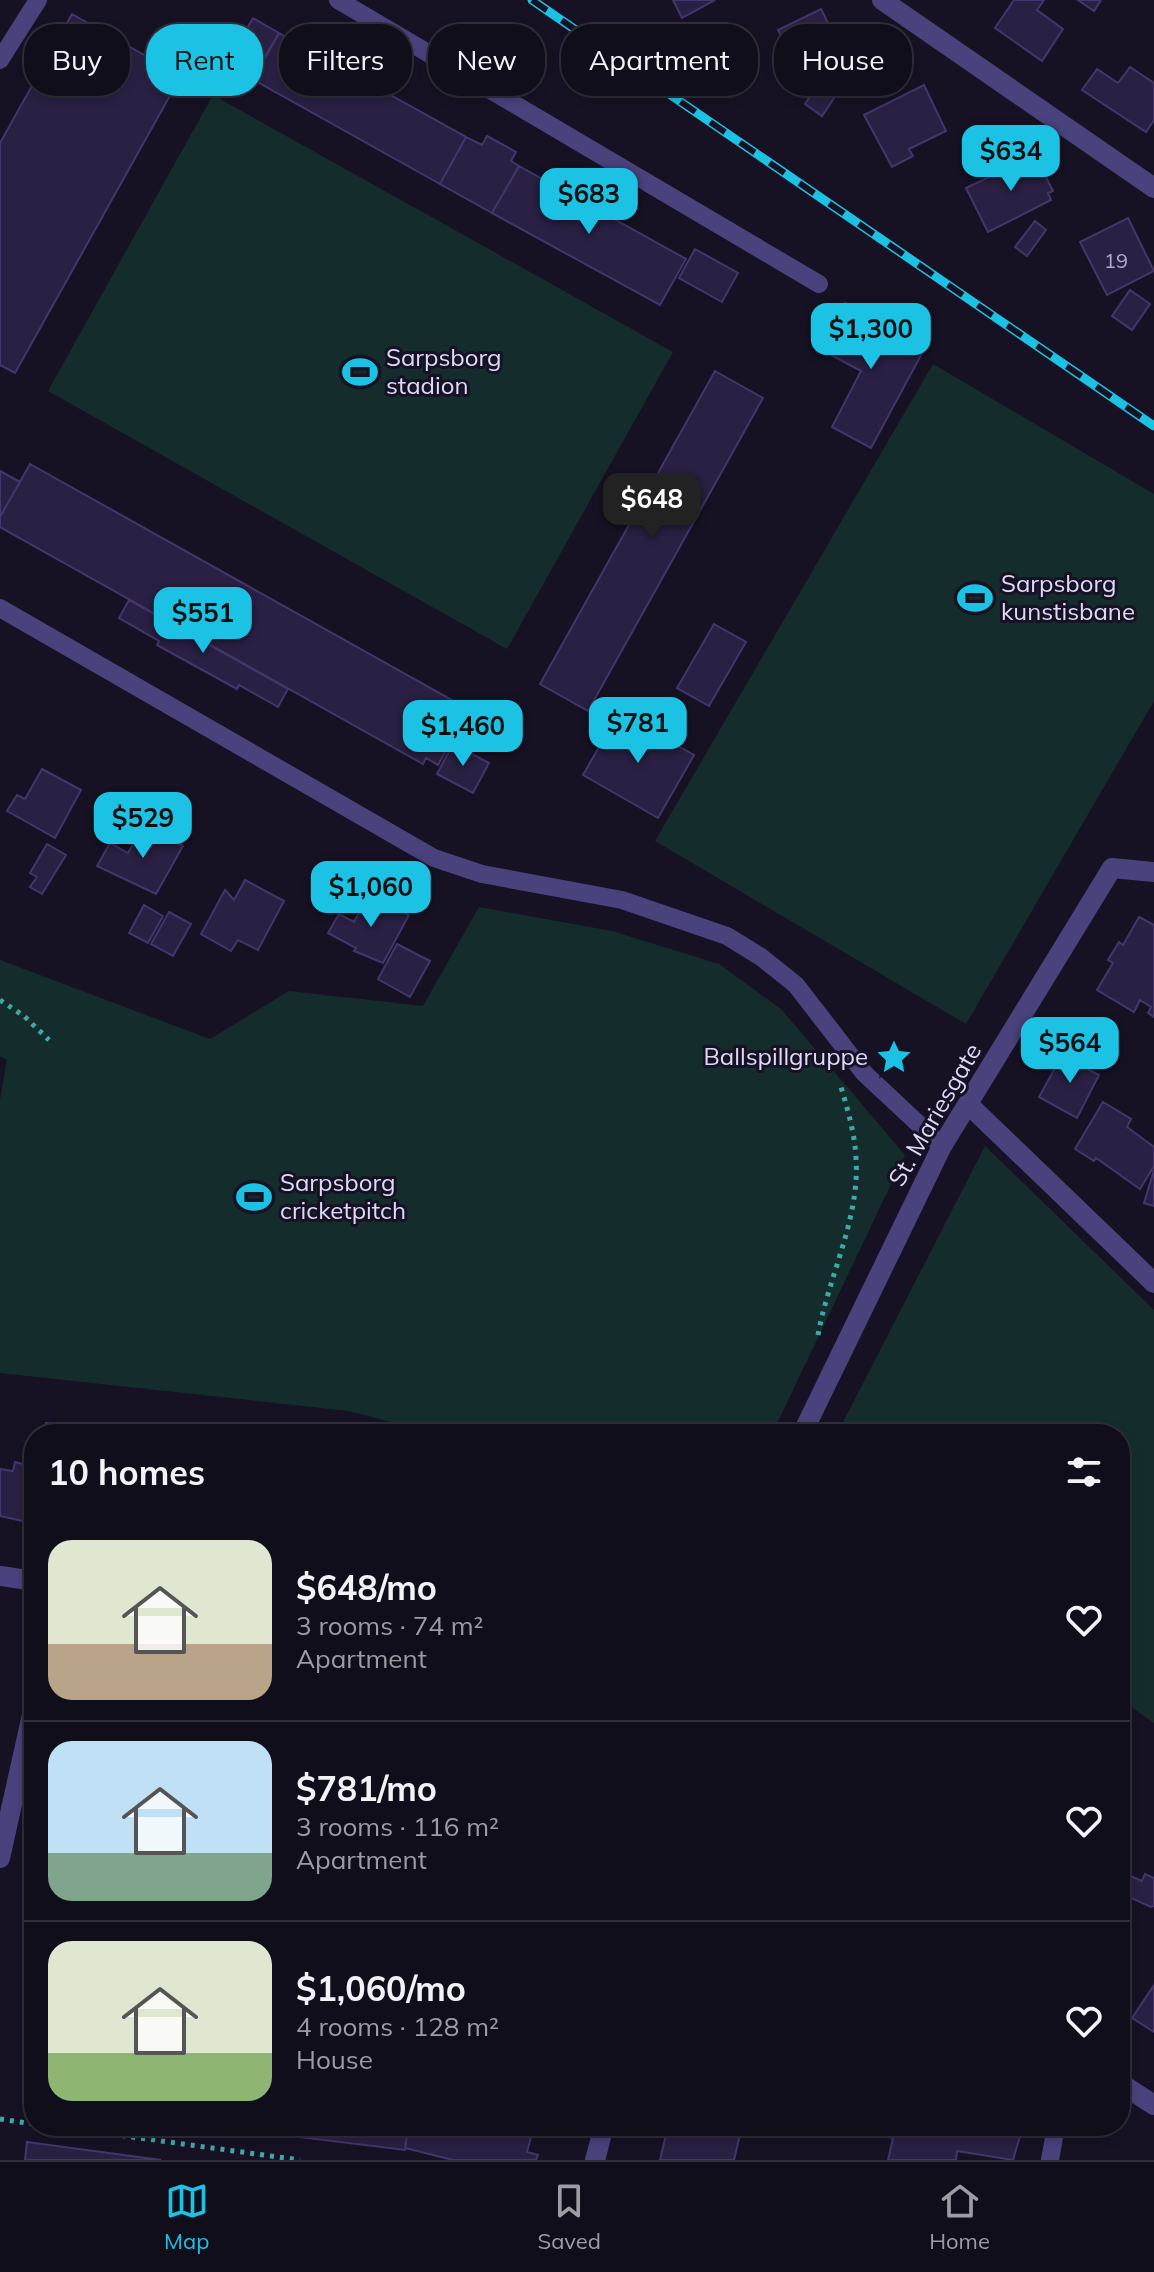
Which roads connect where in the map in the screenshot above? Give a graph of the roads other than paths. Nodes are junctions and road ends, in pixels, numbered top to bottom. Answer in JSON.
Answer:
{"nodes":[{"id":1,"x":38,"y":0,"type":"edge"},
{"id":2,"x":338,"y":0,"type":"edge"},
{"id":3,"x":882,"y":0,"type":"edge"},
{"id":4,"x":0,"y":60,"type":"edge"},
{"id":5,"x":1154,"y":188,"type":"edge"},
{"id":6,"x":819,"y":284,"type":"dead end"},
{"id":7,"x":0,"y":608,"type":"edge"},
{"id":8,"x":1154,"y":872,"type":"edge"},
{"id":9,"x":969,"y":1105,"type":"junction"},
{"id":10,"x":942,"y":1146,"type":"junction"},
{"id":11,"x":1154,"y":1283,"type":"edge"},
{"id":12,"x":807,"y":1424,"type":"edge"},
{"id":13,"x":0,"y":1576,"type":"edge"},
{"id":14,"x":24,"y":1580,"type":"edge"},
{"id":15,"x":24,"y":1751,"type":"edge"},
{"id":16,"x":0,"y":1858,"type":"edge"},
{"id":17,"x":1130,"y":2089,"type":"edge"},
{"id":18,"x":1154,"y":2105,"type":"edge"},
{"id":19,"x":601,"y":2136,"type":"edge"},
{"id":20,"x":1054,"y":2136,"type":"edge"},
{"id":21,"x":595,"y":2160,"type":"edge"},
{"id":22,"x":1050,"y":2160,"type":"edge"}],
"edges":[{"from":1,"to":4,"type":"lane"},
{"from":2,"to":6,"type":"lane"},
{"from":3,"to":5,"type":"street"},
{"from":7,"to":10,"type":"lane"},
{"from":8,"to":9,"type":"street","name":"St. Mariesgate"},
{"from":9,"to":10,"type":"street","name":"St. Mariesgate"},
{"from":9,"to":11,"type":"street"},
{"from":10,"to":12,"type":"street","name":"St. Mariesgate"},
{"from":13,"to":14,"type":"street"},
{"from":15,"to":16,"type":"street"},
{"from":17,"to":18,"type":"street"},
{"from":19,"to":21,"type":"street"},
{"from":20,"to":22,"type":"lane"}]}
